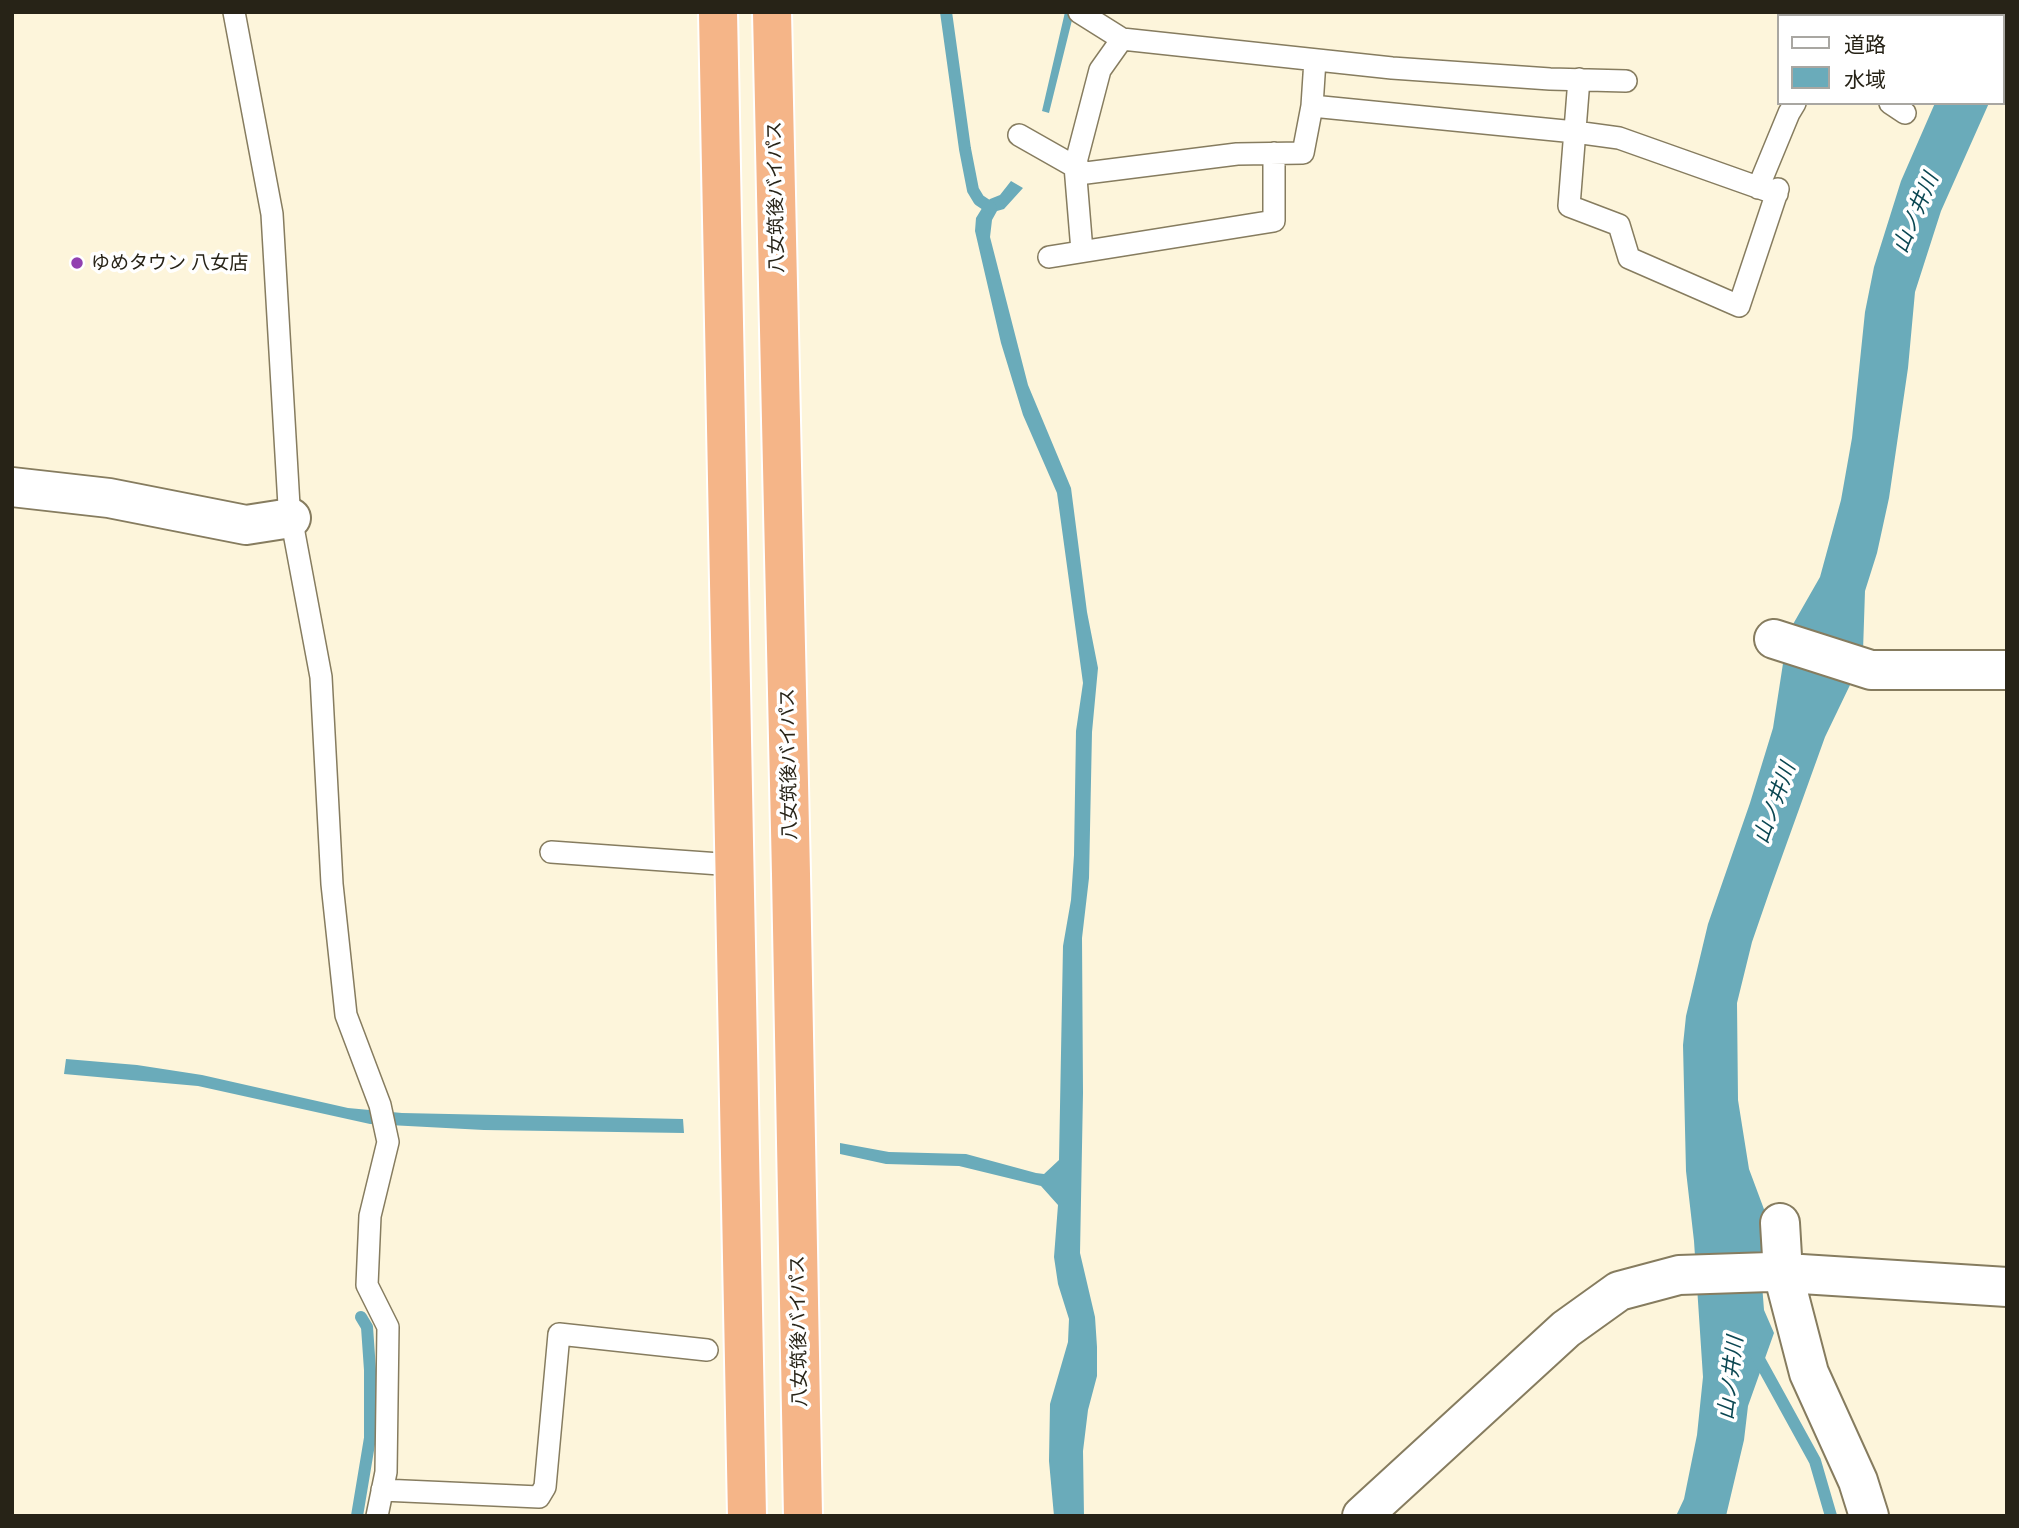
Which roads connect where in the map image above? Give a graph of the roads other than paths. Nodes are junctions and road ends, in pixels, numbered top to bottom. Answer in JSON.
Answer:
{"nodes":[{"id":1,"x":234,"y":12,"type":"edge"},
{"id":2,"x":718,"y":12,"type":"edge"},
{"id":3,"x":772,"y":12,"type":"edge"},
{"id":4,"x":1079,"y":12,"type":"edge"},
{"id":5,"x":1122,"y":39,"type":"junction"},
{"id":6,"x":1315,"y":60,"type":"junction"},
{"id":7,"x":1579,"y":79,"type":"junction"},
{"id":8,"x":1626,"y":81,"type":"dead end"},
{"id":9,"x":1794,"y":105,"type":"edge"},
{"id":10,"x":1312,"y":106,"type":"junction"},
{"id":11,"x":1575,"y":132,"type":"junction"},
{"id":12,"x":1019,"y":135,"type":"dead end"},
{"id":13,"x":1274,"y":153,"type":"junction"},
{"id":14,"x":1075,"y":166,"type":"junction"},
{"id":15,"x":1771,"y":191,"type":"junction"},
{"id":16,"x":1082,"y":251,"type":"junction"},
{"id":17,"x":1049,"y":257,"type":"dead end"},
{"id":18,"x":12,"y":487,"type":"edge"},
{"id":19,"x":291,"y":518,"type":"junction"},
{"id":20,"x":1774,"y":639,"type":"dead end"},
{"id":21,"x":2007,"y":670,"type":"edge"},
{"id":22,"x":551,"y":852,"type":"dead end"},
{"id":23,"x":734,"y":865,"type":"junction"},
{"id":24,"x":1780,"y":1223,"type":"dead end"},
{"id":25,"x":1776,"y":1272,"type":"junction"},
{"id":26,"x":2007,"y":1287,"type":"edge"},
{"id":27,"x":707,"y":1350,"type":"dead end"},
{"id":28,"x":383,"y":1490,"type":"junction"},
{"id":29,"x":377,"y":1516,"type":"edge"},
{"id":30,"x":747,"y":1516,"type":"edge"},
{"id":31,"x":803,"y":1516,"type":"edge"},
{"id":32,"x":1362,"y":1516,"type":"edge"},
{"id":33,"x":1869,"y":1516,"type":"edge"}],
"edges":[{"from":1,"to":19,"type":"lane"},
{"from":2,"to":23,"type":"highway"},
{"from":3,"to":31,"type":"highway","name":"八女筑後バイパス"},
{"from":4,"to":5,"type":"lane"},
{"from":5,"to":6,"type":"lane"},
{"from":5,"to":14,"type":"lane"},
{"from":6,"to":7,"type":"lane"},
{"from":6,"to":10,"type":"lane"},
{"from":7,"to":8,"type":"lane"},
{"from":7,"to":11,"type":"lane"},
{"from":9,"to":15,"type":"lane"},
{"from":10,"to":11,"type":"lane"},
{"from":10,"to":13,"type":"lane"},
{"from":11,"to":15,"type":"lane"},
{"from":11,"to":15,"type":"lane"},
{"from":12,"to":14,"type":"lane"},
{"from":13,"to":14,"type":"lane"},
{"from":13,"to":16,"type":"lane"},
{"from":14,"to":16,"type":"lane"},
{"from":16,"to":17,"type":"lane"},
{"from":18,"to":19,"type":"street"},
{"from":19,"to":28,"type":"lane"},
{"from":20,"to":21,"type":"street"},
{"from":22,"to":23,"type":"lane"},
{"from":23,"to":30,"type":"highway"},
{"from":24,"to":25,"type":"street"},
{"from":25,"to":26,"type":"street"},
{"from":25,"to":32,"type":"street"},
{"from":25,"to":33,"type":"street"},
{"from":27,"to":28,"type":"lane"},
{"from":28,"to":29,"type":"lane"}]}
